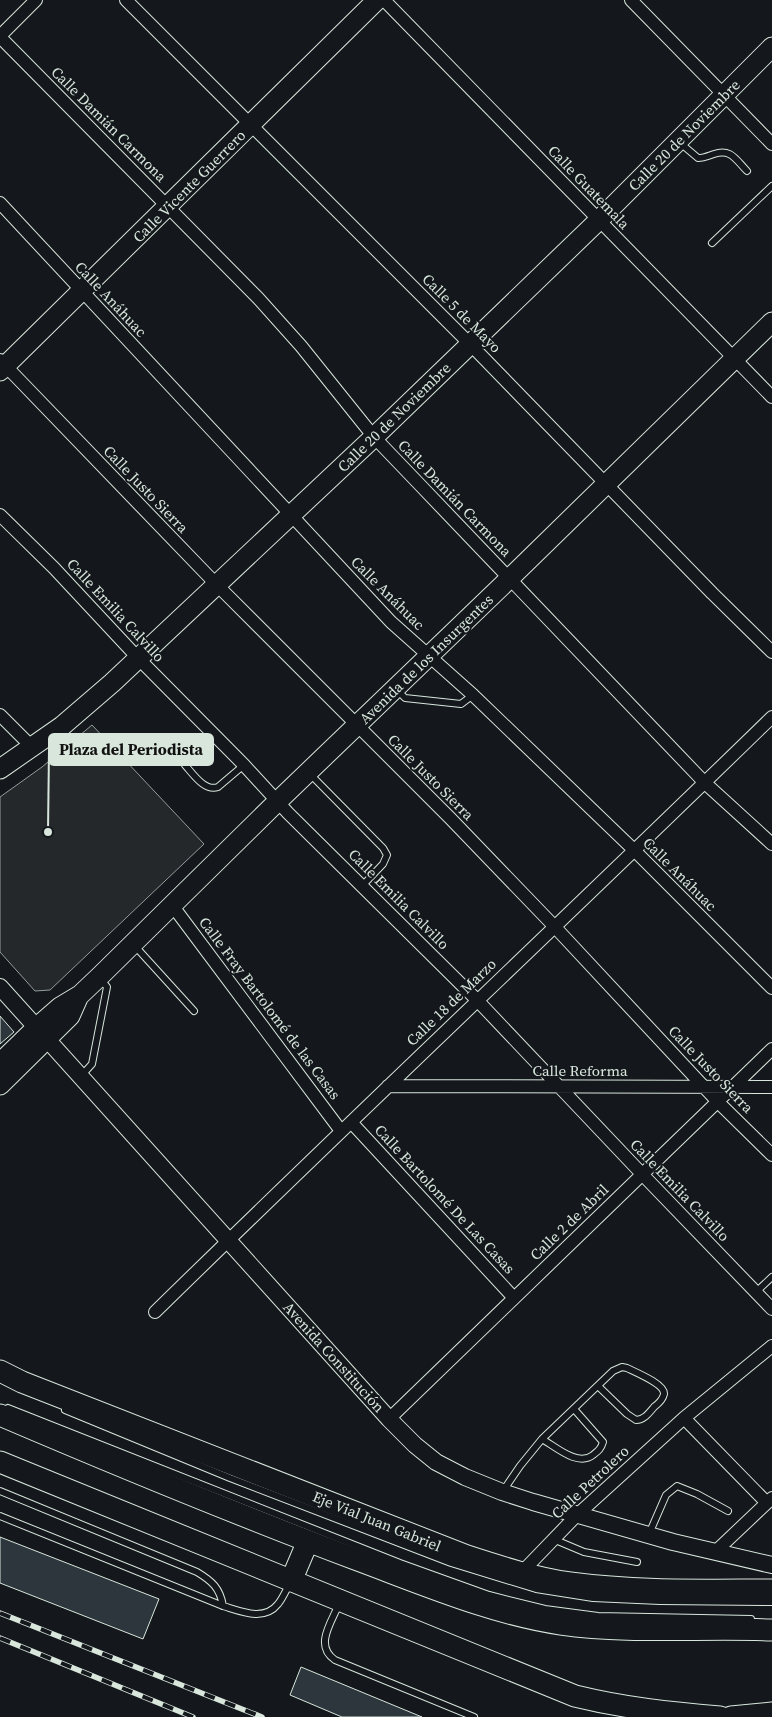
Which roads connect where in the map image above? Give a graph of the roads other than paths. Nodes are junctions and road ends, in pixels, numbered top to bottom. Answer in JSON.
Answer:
{"nodes":[{"id":1,"x":36,"y":0,"type":"edge"},
{"id":2,"x":126,"y":0,"type":"edge"},
{"id":3,"x":377,"y":0,"type":"edge"},
{"id":4,"x":384,"y":0,"type":"edge"},
{"id":5,"x":631,"y":0,"type":"edge"},
{"id":6,"x":0,"y":36,"type":"edge"},
{"id":7,"x":772,"y":48,"type":"edge"},
{"id":8,"x":724,"y":95,"type":"junction"},
{"id":9,"x":251,"y":124,"type":"junction"},
{"id":10,"x":678,"y":142,"type":"junction"},
{"id":11,"x":772,"y":144,"type":"edge"},
{"id":12,"x":747,"y":171,"type":"dead end"},
{"id":13,"x":772,"y":186,"type":"edge"},
{"id":14,"x":0,"y":203,"type":"edge"},
{"id":15,"x":168,"y":206,"type":"junction"},
{"id":16,"x":599,"y":220,"type":"junction"},
{"id":17,"x":712,"y":243,"type":"dead end"},
{"id":18,"x":82,"y":292,"type":"junction"},
{"id":19,"x":772,"y":322,"type":"edge"},
{"id":20,"x":470,"y":344,"type":"junction"},
{"id":21,"x":735,"y":359,"type":"junction"},
{"id":22,"x":2,"y":366,"type":"edge"},
{"id":23,"x":772,"y":397,"type":"edge"},
{"id":24,"x":374,"y":437,"type":"junction"},
{"id":25,"x":606,"y":484,"type":"junction"},
{"id":26,"x":292,"y":514,"type":"junction"},
{"id":27,"x":0,"y":515,"type":"edge"},
{"id":28,"x":510,"y":578,"type":"junction"},
{"id":29,"x":216,"y":584,"type":"junction"},
{"id":30,"x":772,"y":652,"type":"edge"},
{"id":31,"x":428,"y":656,"type":"junction"},
{"id":32,"x":138,"y":658,"type":"junction"},
{"id":33,"x":395,"y":688,"type":"junction"},
{"id":34,"x":473,"y":695,"type":"junction"},
{"id":35,"x":0,"y":714,"type":"edge"},
{"id":36,"x":772,"y":717,"type":"edge"},
{"id":37,"x":356,"y":726,"type":"junction"},
{"id":38,"x":32,"y":747,"type":"junction"},
{"id":39,"x":185,"y":765,"type":"dead end"},
{"id":40,"x":244,"y":765,"type":"junction"},
{"id":41,"x":0,"y":769,"type":"edge"},
{"id":42,"x":308,"y":773,"type":"junction"},
{"id":43,"x":705,"y":783,"type":"junction"},
{"id":44,"x":278,"y":801,"type":"junction"},
{"id":45,"x":772,"y":844,"type":"edge"},
{"id":46,"x":635,"y":852,"type":"junction"},
{"id":47,"x":363,"y":885,"type":"junction"},
{"id":48,"x":172,"y":905,"type":"junction"},
{"id":49,"x":554,"y":926,"type":"junction"},
{"id":50,"x":133,"y":944,"type":"junction"},
{"id":51,"x":100,"y":977,"type":"junction"},
{"id":52,"x":0,"y":987,"type":"edge"},
{"id":53,"x":772,"y":988,"type":"edge"},
{"id":54,"x":477,"y":1000,"type":"junction"},
{"id":55,"x":194,"y":1011,"type":"dead end"},
{"id":56,"x":42,"y":1033,"type":"junction"},
{"id":57,"x":772,"y":1049,"type":"edge"},
{"id":58,"x":0,"y":1062,"type":"edge"},
{"id":59,"x":81,"y":1076,"type":"junction"},
{"id":60,"x":0,"y":1085,"type":"edge"},
{"id":61,"x":388,"y":1086,"type":"junction"},
{"id":62,"x":703,"y":1086,"type":"junction"},
{"id":63,"x":734,"y":1086,"type":"junction"},
{"id":64,"x":559,"y":1087,"type":"junction"},
{"id":65,"x":772,"y":1087,"type":"edge"},
{"id":66,"x":718,"y":1102,"type":"junction"},
{"id":67,"x":351,"y":1122,"type":"junction"},
{"id":68,"x":341,"y":1131,"type":"junction"},
{"id":69,"x":772,"y":1155,"type":"edge"},
{"id":70,"x":642,"y":1174,"type":"junction"},
{"id":71,"x":229,"y":1240,"type":"junction"},
{"id":72,"x":772,"y":1277,"type":"edge"},
{"id":73,"x":756,"y":1292,"type":"junction"},
{"id":74,"x":514,"y":1298,"type":"junction"},
{"id":75,"x":772,"y":1309,"type":"edge"},
{"id":76,"x":155,"y":1312,"type":"dead end"},
{"id":77,"x":772,"y":1346,"type":"edge"},
{"id":78,"x":0,"y":1371,"type":"edge"},
{"id":79,"x":22,"y":1382,"type":"junction"},
{"id":80,"x":598,"y":1386,"type":"junction"},
{"id":81,"x":44,"y":1399,"type":"dead end"},
{"id":82,"x":0,"y":1406,"type":"edge"},
{"id":83,"x":58,"y":1407,"type":"dead end"},
{"id":84,"x":574,"y":1409,"type":"junction"},
{"id":85,"x":0,"y":1416,"type":"edge"},
{"id":86,"x":684,"y":1418,"type":"junction"},
{"id":87,"x":389,"y":1419,"type":"junction"},
{"id":88,"x":542,"y":1439,"type":"junction"},
{"id":89,"x":0,"y":1462,"type":"edge"},
{"id":90,"x":0,"y":1492,"type":"edge"},
{"id":91,"x":502,"y":1492,"type":"junction"},
{"id":92,"x":770,"y":1500,"type":"edge"},
{"id":93,"x":728,"y":1511,"type":"dead end"},
{"id":94,"x":578,"y":1515,"type":"junction"},
{"id":95,"x":0,"y":1516,"type":"edge"},
{"id":96,"x":649,"y":1535,"type":"junction"},
{"id":97,"x":553,"y":1539,"type":"junction"},
{"id":98,"x":308,"y":1541,"type":"junction"},
{"id":99,"x":715,"y":1552,"type":"junction"},
{"id":100,"x":637,"y":1562,"type":"dead end"},
{"id":101,"x":772,"y":1565,"type":"edge"},
{"id":102,"x":521,"y":1573,"type":"junction"},
{"id":103,"x":291,"y":1581,"type":"junction"},
{"id":104,"x":772,"y":1590,"type":"edge"},
{"id":105,"x":340,"y":1601,"type":"junction"},
{"id":106,"x":772,"y":1602,"type":"edge"},
{"id":107,"x":223,"y":1606,"type":"junction"},
{"id":108,"x":768,"y":1625,"type":"edge"},
{"id":109,"x":772,"y":1714,"type":"edge"},
{"id":110,"x":474,"y":1717,"type":"edge"},
{"id":111,"x":720,"y":1717,"type":"edge"},
{"id":112,"x":731,"y":1717,"type":"edge"}],
"edges":[{"from":1,"to":6,"type":"street"},
{"from":2,"to":9,"type":"street","name":"Calle 5 de Mayo"},
{"from":3,"to":9,"type":"main road","name":"Calle Vicente Guerrero"},
{"from":4,"to":16,"type":"street","name":"Calle Guatemala"},
{"from":5,"to":8,"type":"street"},
{"from":6,"to":15,"type":"street","name":"Calle Damián Carmona"},
{"from":7,"to":8,"type":"main road","name":"Calle 20 de Noviembre"},
{"from":8,"to":10,"type":"main road","name":"Calle 20 de Noviembre"},
{"from":8,"to":11,"type":"street"},
{"from":9,"to":15,"type":"main road","name":"Calle Vicente Guerrero"},
{"from":9,"to":20,"type":"street","name":"Calle 5 de Mayo"},
{"from":10,"to":12,"type":"lane"},
{"from":10,"to":16,"type":"main road","name":"Calle 20 de Noviembre"},
{"from":13,"to":17,"type":"lane"},
{"from":14,"to":18,"type":"street","name":"Calle Anáhuac"},
{"from":15,"to":18,"type":"main road","name":"Calle Vicente Guerrero"},
{"from":15,"to":24,"type":"street","name":"Calle Damián Carmona"},
{"from":16,"to":20,"type":"main road","name":"Calle 20 de Noviembre"},
{"from":16,"to":21,"type":"street","name":"Calle Guatemala"},
{"from":18,"to":22,"type":"main road","name":"Calle Vicente Guerrero"},
{"from":18,"to":26,"type":"street","name":"Calle Anáhuac"},
{"from":19,"to":21,"type":"main road","name":"Avenida de los Insurgentes"},
{"from":20,"to":24,"type":"main road","name":"Calle 20 de Noviembre"},
{"from":20,"to":25,"type":"street","name":"Calle 5 de Mayo"},
{"from":21,"to":23,"type":"street","name":"Calle Guatemala"},
{"from":21,"to":25,"type":"main road","name":"Avenida de los Insurgentes"},
{"from":22,"to":29,"type":"street","name":"Calle Justo Sierra"},
{"from":24,"to":26,"type":"main road","name":"Calle 20 de Noviembre"},
{"from":24,"to":28,"type":"street","name":"Calle Damián Carmona"},
{"from":25,"to":28,"type":"main road","name":"Avenida de los Insurgentes"},
{"from":25,"to":30,"type":"street","name":"Calle 5 de Mayo"},
{"from":26,"to":29,"type":"main road","name":"Calle 20 de Noviembre"},
{"from":26,"to":31,"type":"street","name":"Calle Anáhuac"},
{"from":27,"to":32,"type":"street","name":"Calle Emilia Calvillo"},
{"from":28,"to":31,"type":"main road","name":"Avenida de los Insurgentes"},
{"from":28,"to":43,"type":"street","name":"Calle Damián Carmona"},
{"from":29,"to":32,"type":"main road","name":"Calle 20 de Noviembre"},
{"from":29,"to":37,"type":"street","name":"Calle Justo Sierra"},
{"from":31,"to":33,"type":"main road","name":"Avenida de los Insurgentes"},
{"from":31,"to":34,"type":"street","name":"Calle Anáhuac"},
{"from":32,"to":38,"type":"main road","name":"Calle 20 de Noviembre"},
{"from":32,"to":40,"type":"street","name":"Calle Emilia Calvillo"},
{"from":33,"to":34,"type":"lane"},
{"from":33,"to":37,"type":"main road","name":"Avenida de los Insurgentes"},
{"from":34,"to":46,"type":"street","name":"Calle Anáhuac"},
{"from":35,"to":38,"type":"street"},
{"from":36,"to":43,"type":"street","name":"Calle 18 de Marzo"},
{"from":37,"to":42,"type":"main road","name":"Avenida de los Insurgentes"},
{"from":37,"to":49,"type":"street","name":"Calle Justo Sierra"},
{"from":38,"to":41,"type":"main road","name":"Calle 20 de Noviembre"},
{"from":39,"to":40,"type":"lane"},
{"from":40,"to":44,"type":"street","name":"Calle Emilia Calvillo"},
{"from":42,"to":44,"type":"main road","name":"Avenida de los Insurgentes"},
{"from":42,"to":47,"type":"lane"},
{"from":43,"to":45,"type":"street","name":"Calle Damián Carmona"},
{"from":43,"to":46,"type":"street","name":"Calle 18 de Marzo"},
{"from":44,"to":47,"type":"street","name":"Calle Emilia Calvillo"},
{"from":44,"to":48,"type":"main road","name":"Avenida de los Insurgentes"},
{"from":46,"to":49,"type":"street","name":"Calle 18 de Marzo"},
{"from":46,"to":53,"type":"street","name":"Calle Anáhuac"},
{"from":47,"to":54,"type":"street","name":"Calle Emilia Calvillo"},
{"from":48,"to":50,"type":"main road","name":"Avenida de los Insurgentes"},
{"from":48,"to":68,"type":"street","name":"Calle Fray Bartolomé de las Casas"},
{"from":49,"to":54,"type":"street","name":"Calle 18 de Marzo"},
{"from":49,"to":62,"type":"street","name":"Calle Justo Sierra"},
{"from":50,"to":51,"type":"main road","name":"Avenida de los Insurgentes"},
{"from":50,"to":55,"type":"lane"},
{"from":51,"to":56,"type":"main road","name":"Avenida de los Insurgentes"},
{"from":51,"to":59,"type":"lane"},
{"from":52,"to":56,"type":"street","name":"Avenida Constitución"},
{"from":54,"to":61,"type":"street","name":"Calle 18 de Marzo"},
{"from":54,"to":64,"type":"street","name":"Calle Emilia Calvillo"},
{"from":56,"to":58,"type":"main road","name":"Avenida de los Insurgentes"},
{"from":56,"to":59,"type":"street","name":"Avenida Constitución"},
{"from":56,"to":60,"type":"main road","name":"Avenida de los Insurgentes"},
{"from":57,"to":63,"type":"street","name":"Calle 2 de Abril"},
{"from":59,"to":71,"type":"street","name":"Avenida Constitución"},
{"from":61,"to":64,"type":"street","name":"Calle Reforma"},
{"from":61,"to":67,"type":"street","name":"Calle 18 de Marzo"},
{"from":62,"to":63,"type":"street","name":"Calle Reforma"},
{"from":62,"to":64,"type":"street","name":"Calle Reforma"},
{"from":62,"to":66,"type":"street","name":"Calle Justo Sierra"},
{"from":63,"to":65,"type":"street","name":"Calle Reforma"},
{"from":63,"to":66,"type":"street","name":"Calle 2 de Abril"},
{"from":64,"to":70,"type":"street","name":"Calle Emilia Calvillo"},
{"from":66,"to":69,"type":"street","name":"Calle Justo Sierra"},
{"from":66,"to":70,"type":"street","name":"Calle 2 de Abril"},
{"from":67,"to":68,"type":"street","name":"Calle 18 de Marzo"},
{"from":67,"to":74,"type":"street","name":"Calle Bartolomé De Las Casas"},
{"from":68,"to":71,"type":"street","name":"Calle 18 de Marzo"},
{"from":70,"to":73,"type":"street","name":"Calle Emilia Calvillo"},
{"from":70,"to":74,"type":"street","name":"Calle 2 de Abril"},
{"from":71,"to":76,"type":"street","name":"Calle 18 de Marzo"},
{"from":71,"to":87,"type":"street","name":"Avenida Constitución"},
{"from":72,"to":73,"type":"lane"},
{"from":73,"to":75,"type":"street","name":"Calle Emilia Calvillo"},
{"from":74,"to":87,"type":"street","name":"Calle 2 de Abril"},
{"from":77,"to":86,"type":"street","name":"Calle Petrolero"},
{"from":78,"to":79,"type":"main road","name":"Eje Vial Juan Gabriel"},
{"from":79,"to":81,"type":"lane"},
{"from":79,"to":102,"type":"main road","name":"Eje Vial Juan Gabriel"},
{"from":80,"to":80,"type":"lane"},
{"from":80,"to":84,"type":"lane"},
{"from":82,"to":108,"type":"lane"},
{"from":83,"to":106,"type":"lane"},
{"from":84,"to":88,"type":"lane"},
{"from":84,"to":88,"type":"lane"},
{"from":85,"to":98,"type":"main road"},
{"from":86,"to":92,"type":"street"},
{"from":86,"to":94,"type":"street","name":"Calle Petrolero"},
{"from":87,"to":91,"type":"street","name":"Avenida Constitución"},
{"from":88,"to":91,"type":"lane"},
{"from":89,"to":103,"type":"main road"},
{"from":90,"to":107,"type":"lane"},
{"from":91,"to":94,"type":"street","name":"Avenida Constitución"},
{"from":92,"to":99,"type":"street"},
{"from":93,"to":96,"type":"lane"},
{"from":94,"to":96,"type":"street","name":"Avenida Constitución"},
{"from":94,"to":97,"type":"street","name":"Calle Petrolero"},
{"from":95,"to":107,"type":"lane"},
{"from":96,"to":99,"type":"street","name":"Avenida Constitución"},
{"from":97,"to":100,"type":"lane"},
{"from":97,"to":102,"type":"street","name":"Calle Petrolero"},
{"from":98,"to":103,"type":"main road"},
{"from":98,"to":108,"type":"main road"},
{"from":99,"to":101,"type":"street","name":"Avenida Constitución"},
{"from":102,"to":104,"type":"main road","name":"Eje Vial Juan Gabriel"},
{"from":103,"to":105,"type":"main road"},
{"from":103,"to":107,"type":"lane"},
{"from":105,"to":110,"type":"lane"},
{"from":105,"to":111,"type":"main road"},
{"from":109,"to":112,"type":"main road"}]}
